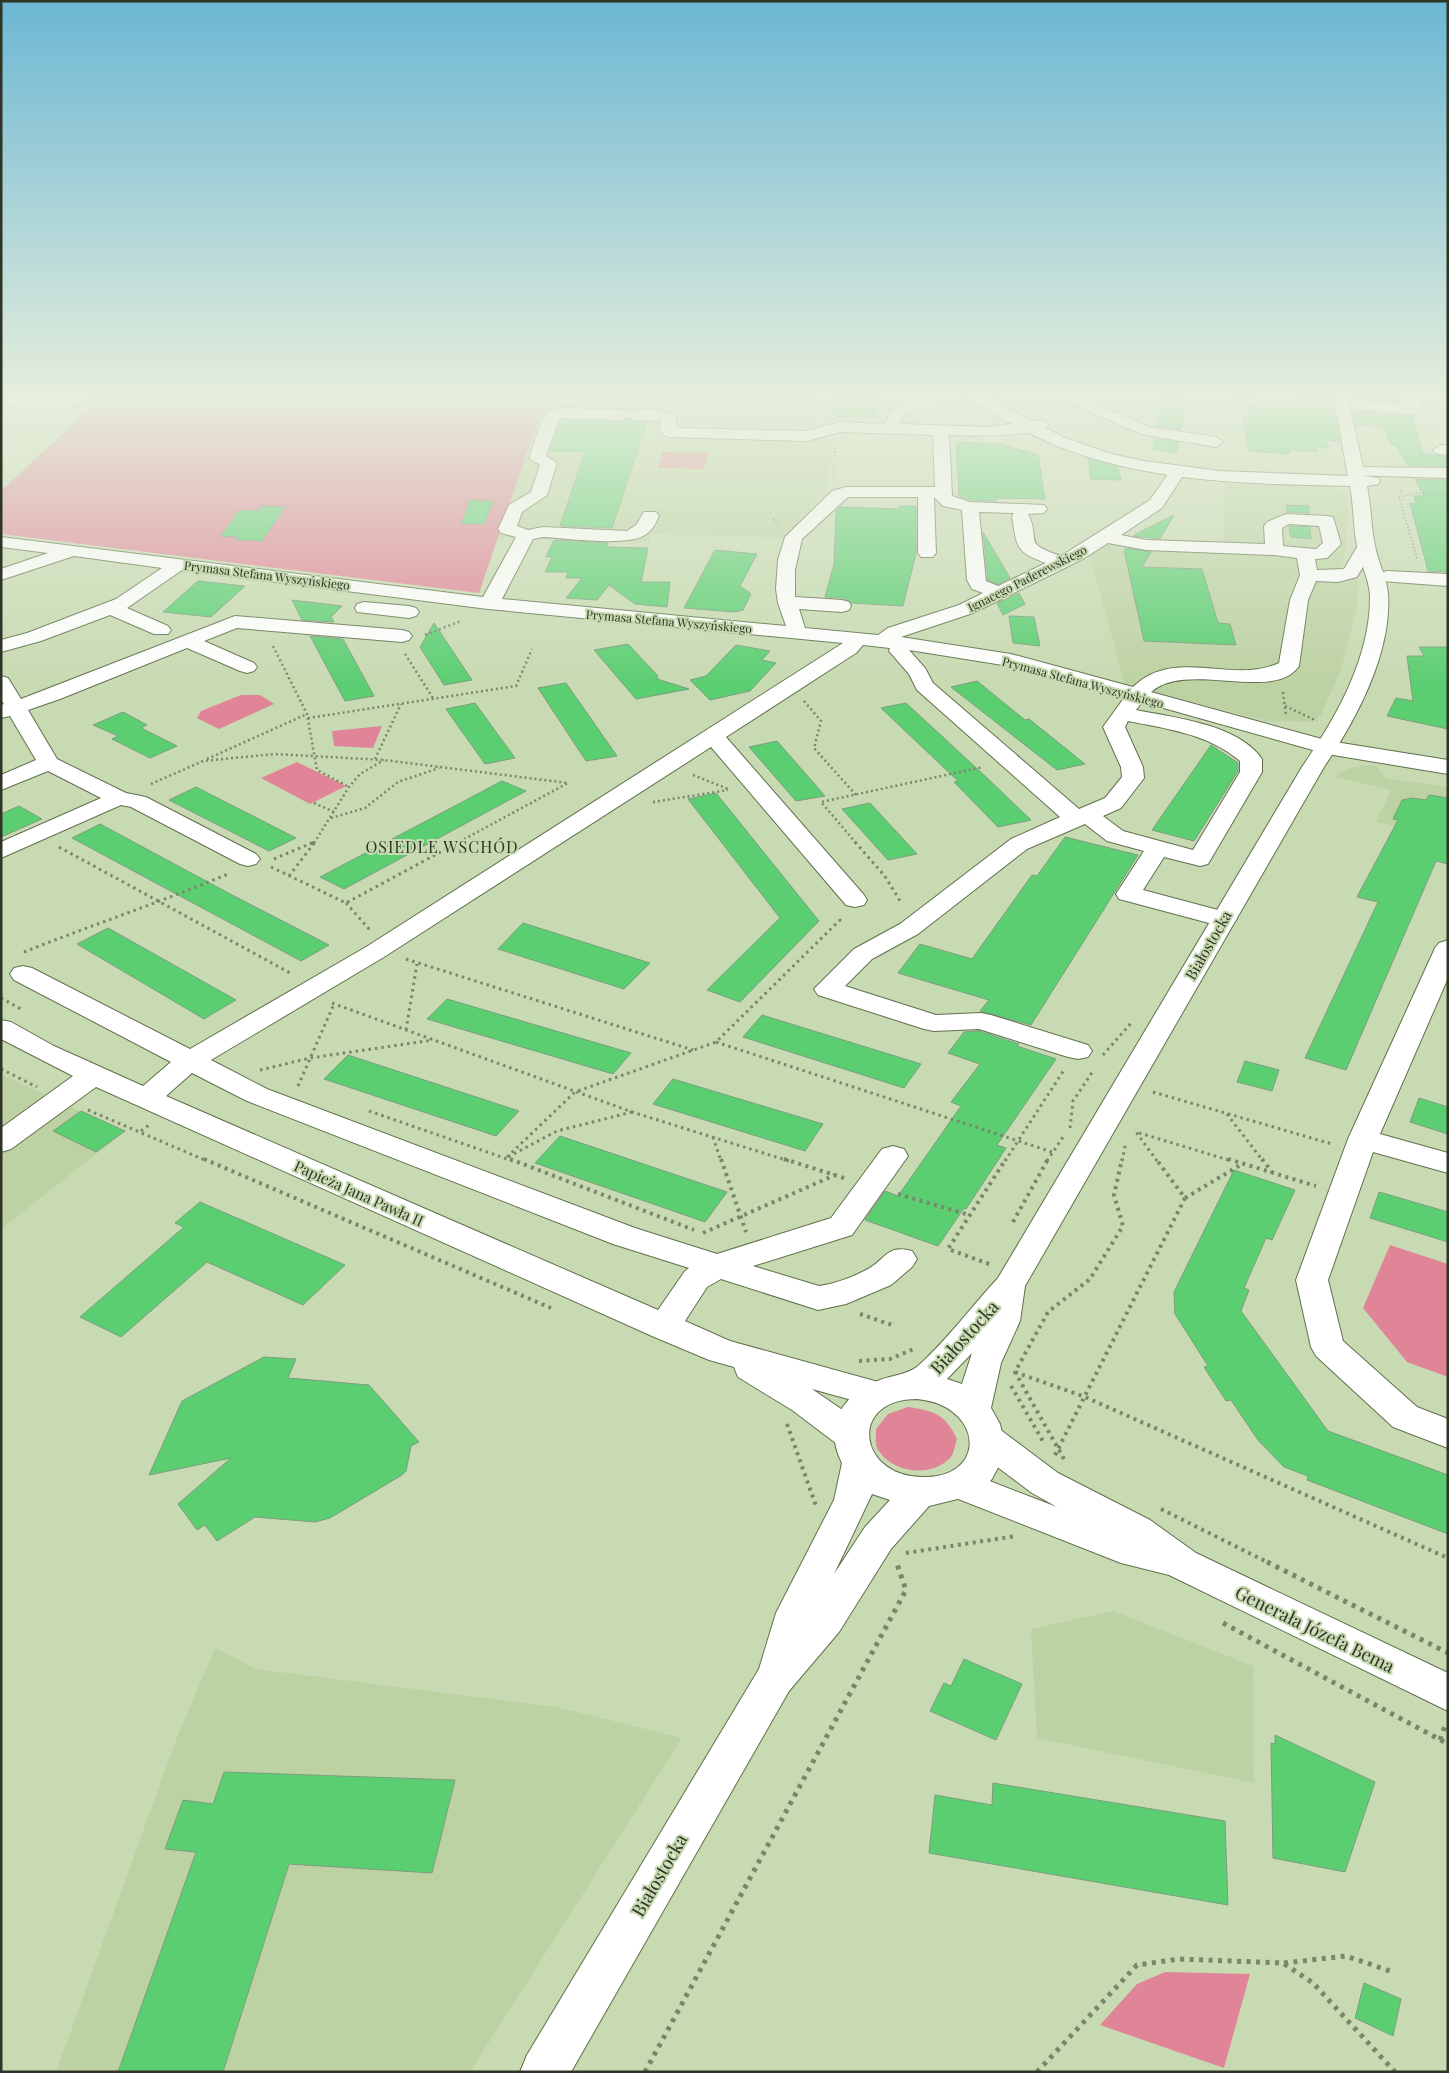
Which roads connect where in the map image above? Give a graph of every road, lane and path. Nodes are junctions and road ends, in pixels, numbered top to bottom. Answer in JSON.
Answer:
{"nodes":[{"id":1,"x":540,"y":491,"type":"edge"},
{"id":2,"x":852,"y":491,"type":"edge"},
{"id":3,"x":881,"y":491,"type":"edge"},
{"id":4,"x":1165,"y":491,"type":"edge"},
{"id":5,"x":1366,"y":491,"type":"edge"},
{"id":6,"x":926,"y":492,"type":"junction"},
{"id":7,"x":944,"y":492,"type":"joint"},
{"id":8,"x":1448,"y":495,"type":"edge"},
{"id":9,"x":970,"y":507,"type":"junction"},
{"id":10,"x":1038,"y":509,"type":"dead end"},
{"id":11,"x":650,"y":516,"type":"dead end"},
{"id":12,"x":1021,"y":516,"type":"dead end"},
{"id":13,"x":527,"y":535,"type":"junction"},
{"id":14,"x":1107,"y":537,"type":"junction"},
{"id":15,"x":1,"y":542,"type":"edge"},
{"id":16,"x":1377,"y":542,"type":"junction"},
{"id":17,"x":1274,"y":550,"type":"junction"},
{"id":18,"x":74,"y":551,"type":"junction"},
{"id":19,"x":927,"y":553,"type":"dead end"},
{"id":20,"x":1061,"y":562,"type":"junction"},
{"id":21,"x":179,"y":564,"type":"junction"},
{"id":22,"x":1304,"y":567,"type":"junction"},
{"id":23,"x":1,"y":576,"type":"edge"},
{"id":24,"x":1412,"y":578,"type":"junction"},
{"id":25,"x":1448,"y":580,"type":"edge"},
{"id":26,"x":1383,"y":585,"type":"junction"},
{"id":27,"x":381,"y":590,"type":"junction"},
{"id":28,"x":998,"y":592,"type":"junction"},
{"id":29,"x":786,"y":602,"type":"junction"},
{"id":30,"x":488,"y":603,"type":"junction"},
{"id":31,"x":508,"y":605,"type":"junction"},
{"id":32,"x":842,"y":606,"type":"dead end"},
{"id":33,"x":111,"y":608,"type":"junction"},
{"id":34,"x":364,"y":608,"type":"junction"},
{"id":35,"x":423,"y":613,"type":"dead end"},
{"id":36,"x":161,"y":630,"type":"dead end"},
{"id":37,"x":344,"y":631,"type":"junction"},
{"id":38,"x":796,"y":633,"type":"junction"},
{"id":39,"x":858,"y":638,"type":"junction"},
{"id":40,"x":186,"y":641,"type":"junction"},
{"id":41,"x":408,"y":642,"type":"junction"},
{"id":42,"x":892,"y":642,"type":"junction"},
{"id":43,"x":273,"y":644,"type":"dead end"},
{"id":44,"x":1,"y":646,"type":"edge"},
{"id":45,"x":532,"y":649,"type":"dead end"},
{"id":46,"x":247,"y":667,"type":"dead end"},
{"id":47,"x":1280,"y":672,"type":"junction"},
{"id":48,"x":1,"y":682,"type":"edge"},
{"id":49,"x":799,"y":696,"type":"dead end"},
{"id":50,"x":1136,"y":696,"type":"junction"},
{"id":51,"x":433,"y":698,"type":"junction"},
{"id":52,"x":402,"y":703,"type":"junction"},
{"id":53,"x":1285,"y":706,"type":"junction"},
{"id":54,"x":9,"y":709,"type":"edge"},
{"id":55,"x":1123,"y":714,"type":"junction"},
{"id":56,"x":307,"y":716,"type":"junction"},
{"id":57,"x":1286,"y":720,"type":"dead end"},
{"id":58,"x":1324,"y":735,"type":"junction"},
{"id":59,"x":713,"y":736,"type":"junction"},
{"id":60,"x":314,"y":755,"type":"junction"},
{"id":61,"x":375,"y":759,"type":"junction"},
{"id":62,"x":203,"y":760,"type":"junction"},
{"id":63,"x":384,"y":760,"type":"junction"},
{"id":64,"x":1008,"y":761,"type":"junction"},
{"id":65,"x":48,"y":763,"type":"junction"},
{"id":66,"x":440,"y":767,"type":"junction"},
{"id":67,"x":1448,"y":767,"type":"edge"},
{"id":68,"x":692,"y":775,"type":"dead end"},
{"id":69,"x":1,"y":783,"type":"edge"},
{"id":70,"x":350,"y":787,"type":"junction"},
{"id":71,"x":729,"y":789,"type":"junction"},
{"id":72,"x":856,"y":795,"type":"junction"},
{"id":73,"x":735,"y":797,"type":"dead end"},
{"id":74,"x":119,"y":798,"type":"junction"},
{"id":75,"x":314,"y":802,"type":"dead end"},
{"id":76,"x":647,"y":803,"type":"dead end"},
{"id":77,"x":334,"y":812,"type":"junction"},
{"id":78,"x":1081,"y":816,"type":"junction"},
{"id":79,"x":330,"y":819,"type":"junction"},
{"id":80,"x":37,"y":835,"type":"junction"},
{"id":81,"x":315,"y":842,"type":"junction"},
{"id":82,"x":1158,"y":847,"type":"junction"},
{"id":83,"x":1,"y":851,"type":"edge"},
{"id":84,"x":272,"y":860,"type":"dead end"},
{"id":85,"x":250,"y":864,"type":"junction"},
{"id":86,"x":290,"y":876,"type":"junction"},
{"id":87,"x":855,"y":900,"type":"dead end"},
{"id":88,"x":159,"y":903,"type":"junction"},
{"id":89,"x":346,"y":903,"type":"junction"},
{"id":90,"x":834,"y":912,"type":"dead end"},
{"id":91,"x":1224,"y":918,"type":"junction"},
{"id":92,"x":915,"y":925,"type":"junction"},
{"id":93,"x":372,"y":933,"type":"dead end"},
{"id":94,"x":1448,"y":948,"type":"edge"},
{"id":95,"x":399,"y":956,"type":"dead end"},
{"id":96,"x":21,"y":964,"type":"joint"},
{"id":97,"x":416,"y":964,"type":"junction"},
{"id":98,"x":326,"y":997,"type":"junction"},
{"id":99,"x":1134,"y":1021,"type":"dead end"},
{"id":100,"x":1,"y":1028,"type":"edge"},
{"id":101,"x":406,"y":1030,"type":"junction"},
{"id":102,"x":434,"y":1040,"type":"junction"},
{"id":103,"x":716,"y":1042,"type":"junction"},
{"id":104,"x":694,"y":1050,"type":"junction"},
{"id":105,"x":1078,"y":1050,"type":"joint"},
{"id":106,"x":310,"y":1058,"type":"junction"},
{"id":107,"x":189,"y":1061,"type":"junction"},
{"id":108,"x":1,"y":1069,"type":"edge"},
{"id":109,"x":264,"y":1074,"type":"dead end"},
{"id":110,"x":94,"y":1075,"type":"junction"},
{"id":111,"x":289,"y":1083,"type":"dead end"},
{"id":112,"x":298,"y":1086,"type":"junction"},
{"id":113,"x":307,"y":1089,"type":"dead end"},
{"id":114,"x":575,"y":1092,"type":"junction"},
{"id":115,"x":1153,"y":1092,"type":"dead end"},
{"id":116,"x":61,"y":1098,"type":"junction"},
{"id":117,"x":144,"y":1098,"type":"junction"},
{"id":118,"x":361,"y":1108,"type":"dead end"},
{"id":119,"x":632,"y":1112,"type":"junction"},
{"id":120,"x":1227,"y":1114,"type":"junction"},
{"id":121,"x":1070,"y":1129,"type":"dead end"},
{"id":122,"x":1128,"y":1132,"type":"dead end"},
{"id":123,"x":713,"y":1137,"type":"junction"},
{"id":124,"x":1064,"y":1137,"type":"dead end"},
{"id":125,"x":1017,"y":1140,"type":"junction"},
{"id":126,"x":1,"y":1142,"type":"edge"},
{"id":127,"x":1361,"y":1146,"type":"junction"},
{"id":128,"x":1052,"y":1152,"type":"junction"},
{"id":129,"x":893,"y":1156,"type":"dead end"},
{"id":130,"x":506,"y":1158,"type":"junction"},
{"id":131,"x":1448,"y":1163,"type":"edge"},
{"id":132,"x":1242,"y":1164,"type":"junction"},
{"id":133,"x":1273,"y":1173,"type":"junction"},
{"id":134,"x":835,"y":1175,"type":"junction"},
{"id":135,"x":871,"y":1186,"type":"junction"},
{"id":136,"x":1343,"y":1194,"type":"junction"},
{"id":137,"x":1185,"y":1198,"type":"junction"},
{"id":138,"x":969,"y":1215,"type":"junction"},
{"id":139,"x":742,"y":1216,"type":"junction"},
{"id":140,"x":1008,"y":1230,"type":"dead end"},
{"id":141,"x":703,"y":1233,"type":"junction"},
{"id":142,"x":994,"y":1256,"type":"dead end"},
{"id":143,"x":901,"y":1259,"type":"dead end"},
{"id":144,"x":734,"y":1261,"type":"junction"},
{"id":145,"x":994,"y":1274,"type":"junction"},
{"id":146,"x":552,"y":1309,"type":"dead end"},
{"id":147,"x":664,"y":1327,"type":"junction"},
{"id":148,"x":720,"y":1351,"type":"junction"},
{"id":149,"x":1009,"y":1370,"type":"dead end"},
{"id":150,"x":1015,"y":1372,"type":"junction"},
{"id":151,"x":1006,"y":1378,"type":"dead end"},
{"id":152,"x":917,"y":1386,"type":"junction"},
{"id":153,"x":877,"y":1394,"type":"junction"},
{"id":154,"x":1085,"y":1397,"type":"junction"},
{"id":155,"x":973,"y":1409,"type":"junction"},
{"id":156,"x":1448,"y":1434,"type":"edge"},
{"id":157,"x":989,"y":1441,"type":"junction"},
{"id":158,"x":855,"y":1449,"type":"junction"},
{"id":159,"x":1057,"y":1449,"type":"junction"},
{"id":160,"x":961,"y":1485,"type":"junction"},
{"id":161,"x":1057,"y":1489,"type":"junction"},
{"id":162,"x":919,"y":1492,"type":"junction"},
{"id":163,"x":1154,"y":1505,"type":"dead end"},
{"id":164,"x":902,"y":1553,"type":"dead end"},
{"id":165,"x":893,"y":1554,"type":"dead end"},
{"id":166,"x":1448,"y":1558,"type":"edge"},
{"id":167,"x":1223,"y":1623,"type":"dead end"},
{"id":168,"x":1448,"y":1653,"type":"edge"},
{"id":169,"x":775,"y":1678,"type":"junction"},
{"id":170,"x":1448,"y":1693,"type":"edge"},
{"id":171,"x":1448,"y":1718,"type":"edge"},
{"id":172,"x":1440,"y":1740,"type":"junction"},
{"id":173,"x":1448,"y":1744,"type":"edge"},
{"id":174,"x":1283,"y":1963,"type":"junction"},
{"id":175,"x":1393,"y":1972,"type":"dead end"},
{"id":176,"x":544,"y":2072,"type":"edge"},
{"id":177,"x":645,"y":2072,"type":"edge"},
{"id":178,"x":1037,"y":2072,"type":"edge"},
{"id":179,"x":1395,"y":2072,"type":"edge"}],
"edges":[{"from":1,"to":13,"type":"street"},
{"from":2,"to":29,"type":"street"},
{"from":3,"to":6,"type":"street"},
{"from":4,"to":14,"type":"street","name":"Ignacego Paderewskiego"},
{"from":5,"to":16,"type":"street","name":"Białostocka"},
{"from":6,"to":7,"type":"street"},
{"from":6,"to":19,"type":"street"},
{"from":7,"to":9,"type":"street"},
{"from":8,"to":24,"type":"path"},
{"from":9,"to":10,"type":"street"},
{"from":9,"to":28,"type":"street"},
{"from":11,"to":13,"type":"street"},
{"from":12,"to":20,"type":"street"},
{"from":13,"to":30,"type":"street"},
{"from":14,"to":17,"type":"street"},
{"from":14,"to":20,"type":"street","name":"Ignacego Paderewskiego"},
{"from":15,"to":18,"type":"street","name":"Prymasa Stefana Wyszyńskiego"},
{"from":16,"to":22,"type":"street"},
{"from":16,"to":26,"type":"street","name":"Białostocka"},
{"from":17,"to":22,"type":"street"},
{"from":17,"to":22,"type":"street"},
{"from":18,"to":21,"type":"street","name":"Prymasa Stefana Wyszyńskiego"},
{"from":18,"to":23,"type":"street"},
{"from":20,"to":28,"type":"street","name":"Ignacego Paderewskiego"},
{"from":21,"to":27,"type":"street","name":"Prymasa Stefana Wyszyńskiego"},
{"from":21,"to":33,"type":"street"},
{"from":22,"to":47,"type":"street"},
{"from":24,"to":25,"type":"street"},
{"from":24,"to":26,"type":"street"},
{"from":26,"to":58,"type":"street","name":"Białostocka"},
{"from":27,"to":30,"type":"street","name":"Prymasa Stefana Wyszyńskiego"},
{"from":27,"to":34,"type":"street"},
{"from":28,"to":42,"type":"street","name":"Ignacego Paderewskiego"},
{"from":29,"to":32,"type":"street"},
{"from":29,"to":38,"type":"street"},
{"from":30,"to":31,"type":"street","name":"Prymasa Stefana Wyszyńskiego"},
{"from":31,"to":38,"type":"street","name":"Prymasa Stefana Wyszyńskiego"},
{"from":31,"to":41,"type":"path"},
{"from":33,"to":36,"type":"street"},
{"from":33,"to":44,"type":"street"},
{"from":34,"to":35,"type":"street"},
{"from":34,"to":37,"type":"street"},
{"from":37,"to":40,"type":"street"},
{"from":37,"to":41,"type":"street"},
{"from":38,"to":39,"type":"street","name":"Prymasa Stefana Wyszyńskiego"},
{"from":39,"to":42,"type":"street","name":"Prymasa Stefana Wyszyńskiego"},
{"from":39,"to":59,"type":"street"},
{"from":40,"to":46,"type":"street"},
{"from":40,"to":54,"type":"street"},
{"from":41,"to":51,"type":"path"},
{"from":42,"to":50,"type":"street","name":"Prymasa Stefana Wyszyńskiego"},
{"from":42,"to":64,"type":"street"},
{"from":43,"to":56,"type":"path"},
{"from":45,"to":51,"type":"path"},
{"from":47,"to":50,"type":"street"},
{"from":47,"to":53,"type":"path"},
{"from":48,"to":54,"type":"street"},
{"from":49,"to":72,"type":"path"},
{"from":50,"to":55,"type":"street"},
{"from":50,"to":58,"type":"street","name":"Prymasa Stefana Wyszyńskiego"},
{"from":51,"to":52,"type":"path"},
{"from":52,"to":56,"type":"path"},
{"from":52,"to":61,"type":"path"},
{"from":53,"to":57,"type":"path"},
{"from":53,"to":58,"type":"path"},
{"from":54,"to":65,"type":"street"},
{"from":55,"to":78,"type":"street"},
{"from":55,"to":82,"type":"street"},
{"from":56,"to":60,"type":"path"},
{"from":56,"to":62,"type":"path"},
{"from":58,"to":67,"type":"street","name":"Prymasa Stefana Wyszyńskiego"},
{"from":58,"to":91,"type":"street","name":"Białostocka"},
{"from":59,"to":87,"type":"street"},
{"from":59,"to":98,"type":"street"},
{"from":60,"to":61,"type":"path"},
{"from":60,"to":62,"type":"path"},
{"from":60,"to":70,"type":"path"},
{"from":61,"to":63,"type":"path"},
{"from":62,"to":74,"type":"path"},
{"from":63,"to":66,"type":"path"},
{"from":63,"to":70,"type":"path"},
{"from":64,"to":72,"type":"path"},
{"from":64,"to":78,"type":"street"},
{"from":65,"to":69,"type":"street"},
{"from":65,"to":74,"type":"street"},
{"from":66,"to":79,"type":"path"},
{"from":66,"to":89,"type":"path"},
{"from":68,"to":71,"type":"path"},
{"from":70,"to":77,"type":"path"},
{"from":71,"to":73,"type":"path"},
{"from":71,"to":76,"type":"path"},
{"from":72,"to":92,"type":"path"},
{"from":74,"to":80,"type":"street"},
{"from":74,"to":85,"type":"street"},
{"from":75,"to":77,"type":"path"},
{"from":77,"to":79,"type":"path"},
{"from":78,"to":82,"type":"street"},
{"from":78,"to":92,"type":"street"},
{"from":79,"to":81,"type":"path"},
{"from":80,"to":83,"type":"street"},
{"from":80,"to":88,"type":"path"},
{"from":81,"to":84,"type":"path"},
{"from":81,"to":86,"type":"path"},
{"from":82,"to":91,"type":"street"},
{"from":85,"to":86,"type":"path"},
{"from":85,"to":88,"type":"path"},
{"from":86,"to":89,"type":"path"},
{"from":88,"to":96,"type":"path"},
{"from":88,"to":98,"type":"path"},
{"from":89,"to":93,"type":"path"},
{"from":90,"to":103,"type":"path"},
{"from":91,"to":145,"type":"street","name":"Białostocka"},
{"from":92,"to":105,"type":"street"},
{"from":94,"to":127,"type":"street"},
{"from":95,"to":97,"type":"path"},
{"from":96,"to":107,"type":"street"},
{"from":97,"to":101,"type":"path"},
{"from":97,"to":104,"type":"path"},
{"from":98,"to":101,"type":"path"},
{"from":98,"to":106,"type":"path"},
{"from":98,"to":107,"type":"street"},
{"from":99,"to":121,"type":"path"},
{"from":100,"to":110,"type":"street","name":"Papieża Jana Pawła II"},
{"from":101,"to":102,"type":"path"},
{"from":102,"to":106,"type":"path"},
{"from":102,"to":114,"type":"path"},
{"from":103,"to":104,"type":"path"},
{"from":103,"to":125,"type":"path"},
{"from":104,"to":114,"type":"path"},
{"from":105,"to":125,"type":"path"},
{"from":106,"to":109,"type":"path"},
{"from":106,"to":112,"type":"path"},
{"from":107,"to":117,"type":"street"},
{"from":107,"to":144,"type":"street"},
{"from":108,"to":116,"type":"path"},
{"from":110,"to":116,"type":"street"},
{"from":110,"to":117,"type":"street","name":"Papieża Jana Pawła II"},
{"from":111,"to":112,"type":"path"},
{"from":112,"to":113,"type":"path"},
{"from":114,"to":119,"type":"path"},
{"from":114,"to":130,"type":"path"},
{"from":115,"to":120,"type":"path"},
{"from":116,"to":126,"type":"street"},
{"from":116,"to":146,"type":"path"},
{"from":117,"to":147,"type":"street","name":"Papieża Jana Pawła II"},
{"from":118,"to":130,"type":"path"},
{"from":119,"to":123,"type":"path"},
{"from":119,"to":130,"type":"path"},
{"from":120,"to":127,"type":"path"},
{"from":120,"to":133,"type":"path"},
{"from":122,"to":150,"type":"path"},
{"from":123,"to":134,"type":"path"},
{"from":123,"to":139,"type":"path"},
{"from":124,"to":128,"type":"path"},
{"from":125,"to":128,"type":"path"},
{"from":125,"to":138,"type":"path"},
{"from":127,"to":131,"type":"street"},
{"from":127,"to":136,"type":"street"},
{"from":128,"to":140,"type":"path"},
{"from":129,"to":135,"type":"street"},
{"from":130,"to":141,"type":"path"},
{"from":132,"to":133,"type":"path"},
{"from":132,"to":137,"type":"path"},
{"from":132,"to":137,"type":"path"},
{"from":133,"to":136,"type":"path"},
{"from":134,"to":135,"type":"path"},
{"from":134,"to":139,"type":"path"},
{"from":135,"to":138,"type":"path"},
{"from":135,"to":144,"type":"street"},
{"from":136,"to":156,"type":"street"},
{"from":137,"to":154,"type":"path"},
{"from":138,"to":145,"type":"path"},
{"from":139,"to":141,"type":"path"},
{"from":139,"to":144,"type":"path"},
{"from":141,"to":144,"type":"path"},
{"from":142,"to":145,"type":"path"},
{"from":143,"to":144,"type":"street"},
{"from":144,"to":147,"type":"street"},
{"from":145,"to":152,"type":"street","name":"Białostocka"},
{"from":145,"to":155,"type":"street","name":"Białostocka"},
{"from":147,"to":148,"type":"street","name":"Papieża Jana Pawła II"},
{"from":148,"to":153,"type":"street","name":"Papieża Jana Pawła II"},
{"from":148,"to":158,"type":"street","name":"Papieża Jana Pawła II"},
{"from":149,"to":150,"type":"path"},
{"from":150,"to":154,"type":"path"},
{"from":150,"to":159,"type":"path"},
{"from":151,"to":161,"type":"path"},
{"from":152,"to":153,"type":"street"},
{"from":152,"to":155,"type":"street"},
{"from":153,"to":158,"type":"street"},
{"from":154,"to":159,"type":"path"},
{"from":154,"to":166,"type":"path"},
{"from":155,"to":157,"type":"street"},
{"from":157,"to":160,"type":"street"},
{"from":157,"to":161,"type":"street","name":"Generała Józefa Bema"},
{"from":158,"to":162,"type":"street"},
{"from":158,"to":169,"type":"street","name":"Białostocka"},
{"from":159,"to":161,"type":"path"},
{"from":160,"to":161,"type":"street","name":"Generała Józefa Bema"},
{"from":160,"to":162,"type":"street"},
{"from":161,"to":164,"type":"path"},
{"from":161,"to":170,"type":"street","name":"Generała Józefa Bema"},
{"from":162,"to":169,"type":"street","name":"Białostocka"},
{"from":163,"to":168,"type":"path"},
{"from":165,"to":177,"type":"path"},
{"from":167,"to":172,"type":"path"},
{"from":169,"to":176,"type":"street","name":"Białostocka"},
{"from":171,"to":172,"type":"path"},
{"from":172,"to":173,"type":"path"},
{"from":174,"to":175,"type":"path"},
{"from":174,"to":178,"type":"path"},
{"from":174,"to":179,"type":"path"}]}
